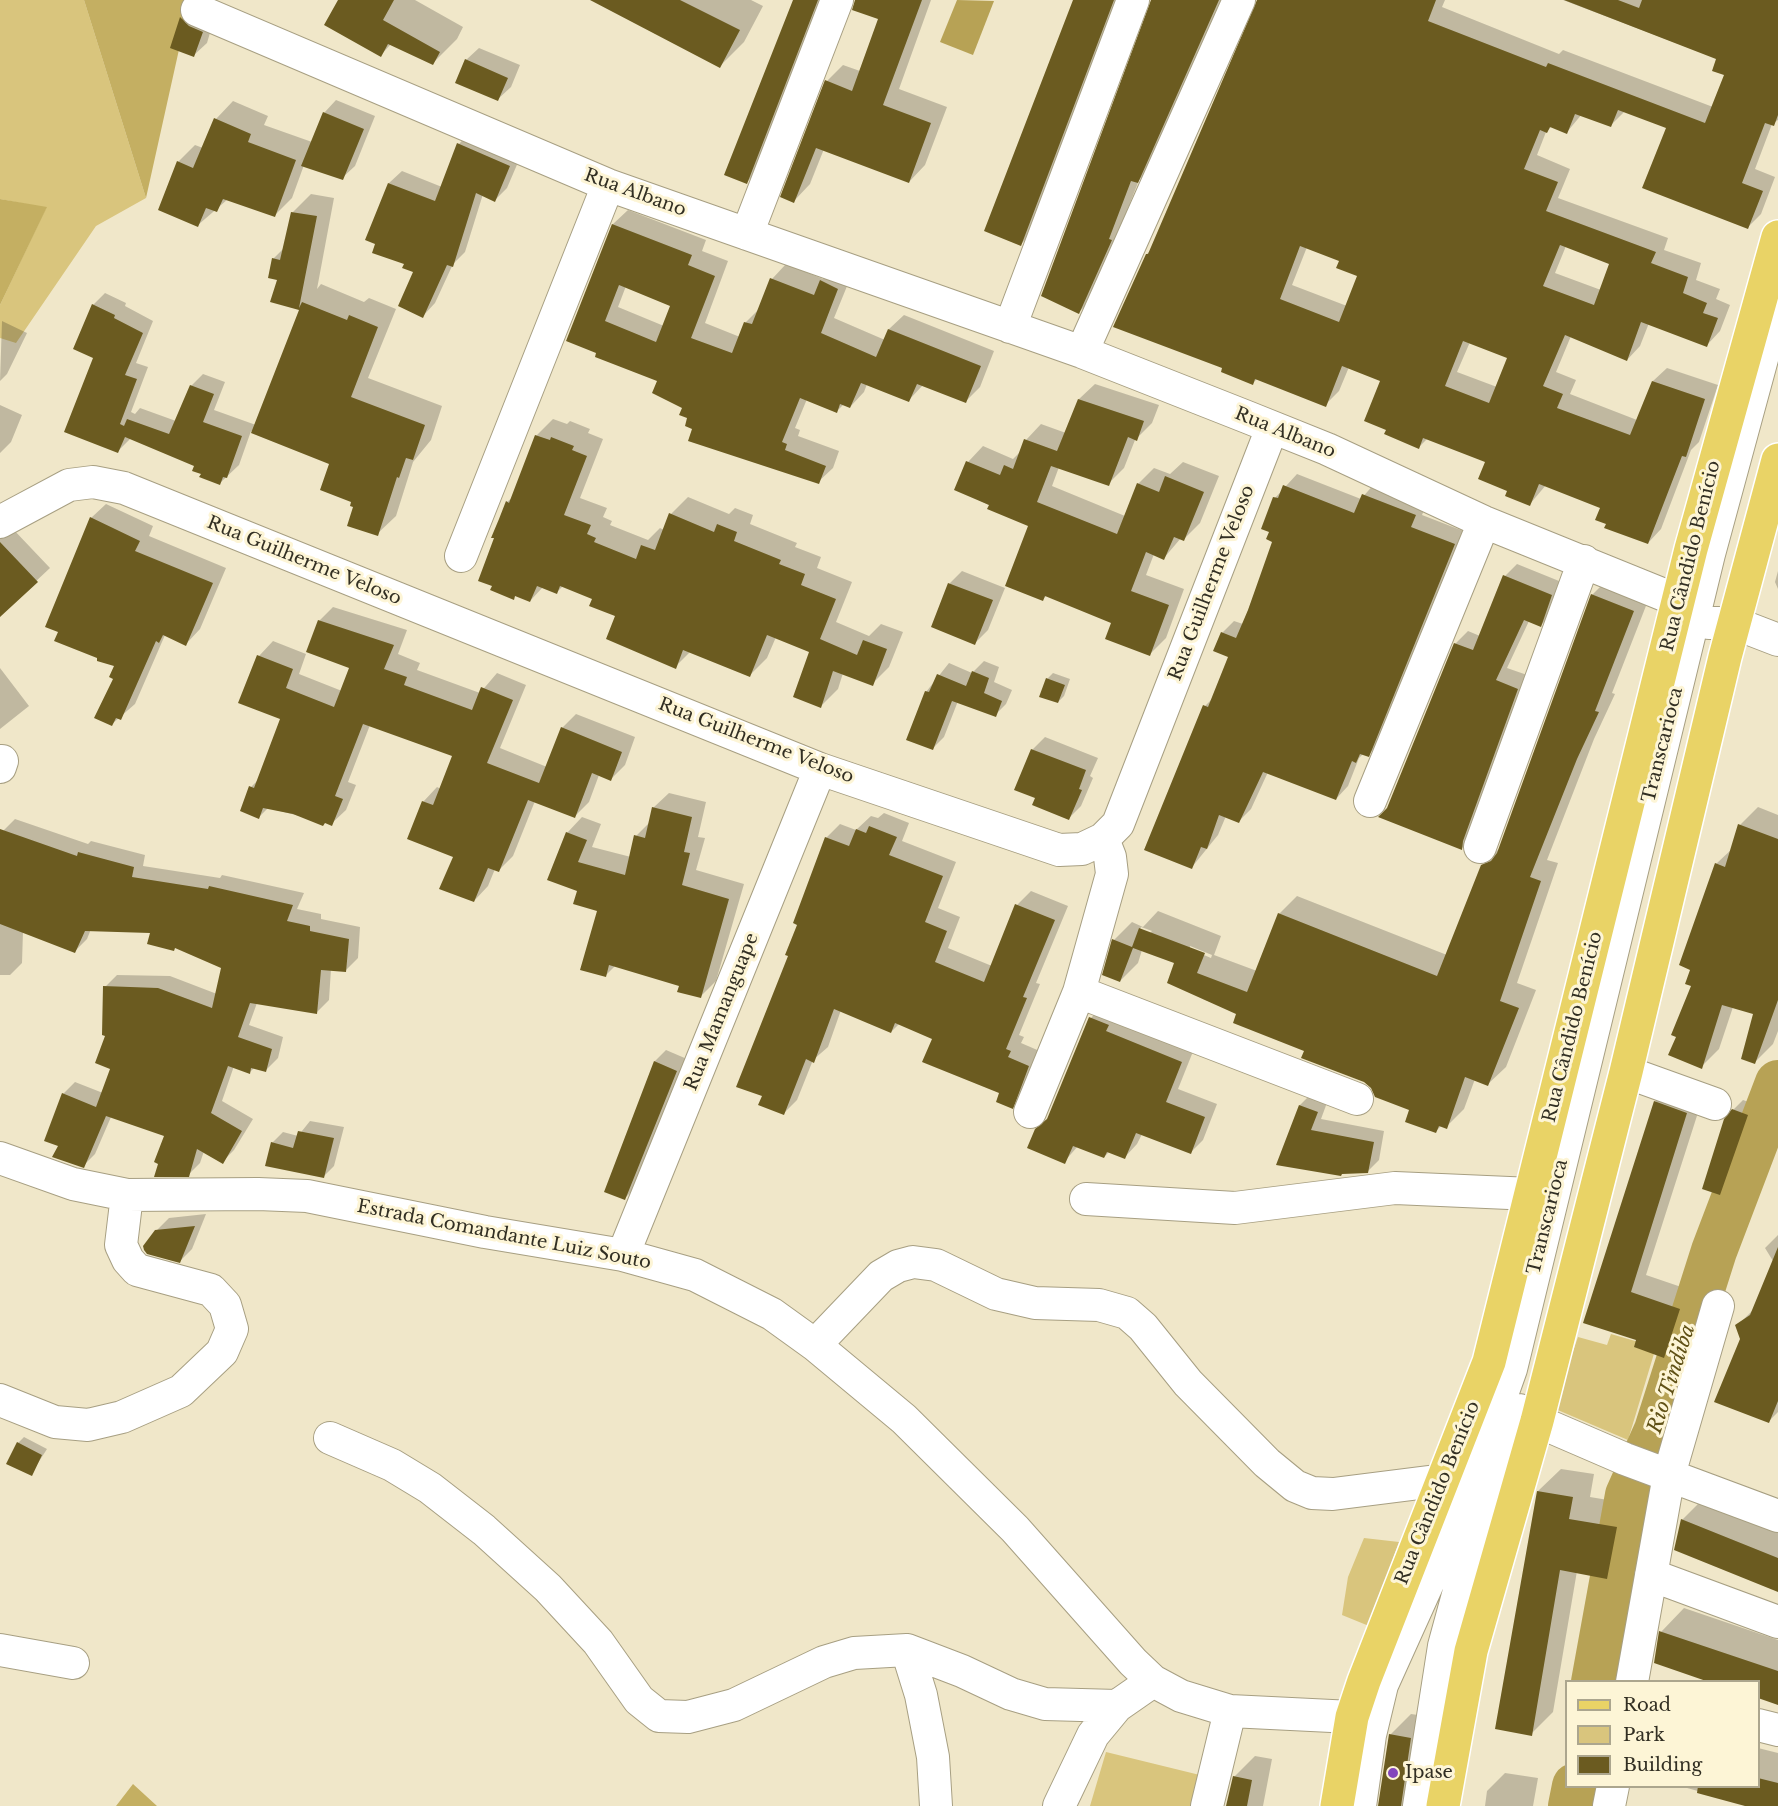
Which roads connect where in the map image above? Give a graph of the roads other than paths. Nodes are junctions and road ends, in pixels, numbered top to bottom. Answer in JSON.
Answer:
{"nodes":[{"id":1,"x":837,"y":0,"type":"edge"},
{"id":2,"x":1133,"y":0,"type":"edge"},
{"id":3,"x":1239,"y":0,"type":"edge"},
{"id":4,"x":197,"y":10,"type":"dead end"},
{"id":5,"x":608,"y":185,"type":"junction"},
{"id":6,"x":747,"y":234,"type":"junction"},
{"id":7,"x":1778,"y":237,"type":"edge"},
{"id":8,"x":1778,"y":300,"type":"edge"},
{"id":9,"x":1010,"y":327,"type":"junction"},
{"id":10,"x":1082,"y":352,"type":"junction"},
{"id":11,"x":1778,"y":379,"type":"edge"},
{"id":12,"x":1272,"y":428,"type":"junction"},
{"id":13,"x":1778,"y":460,"type":"edge"},
{"id":14,"x":0,"y":522,"type":"edge"},
{"id":15,"x":1484,"y":522,"type":"junction"},
{"id":16,"x":460,"y":556,"type":"dead end"},
{"id":17,"x":1584,"y":561,"type":"junction"},
{"id":18,"x":1697,"y":624,"type":"junction"},
{"id":19,"x":1778,"y":640,"type":"edge"},
{"id":20,"x":820,"y":769,"type":"junction"},
{"id":21,"x":1370,"y":801,"type":"dead end"},
{"id":22,"x":1102,"y":839,"type":"junction"},
{"id":23,"x":1480,"y":847,"type":"dead end"},
{"id":24,"x":1079,"y":992,"type":"junction"},
{"id":25,"x":1626,"y":1072,"type":"junction"},
{"id":26,"x":1357,"y":1099,"type":"dead end"},
{"id":27,"x":1715,"y":1104,"type":"dead end"},
{"id":28,"x":1030,"y":1112,"type":"dead end"},
{"id":29,"x":0,"y":1158,"type":"edge"},
{"id":30,"x":1532,"y":1194,"type":"junction"},
{"id":31,"x":127,"y":1195,"type":"junction"},
{"id":32,"x":1086,"y":1199,"type":"dead end"},
{"id":33,"x":623,"y":1255,"type":"junction"},
{"id":34,"x":1718,"y":1306,"type":"dead end"},
{"id":35,"x":815,"y":1345,"type":"junction"},
{"id":36,"x":0,"y":1400,"type":"edge"},
{"id":37,"x":1504,"y":1420,"type":"junction"},
{"id":38,"x":330,"y":1438,"type":"dead end"},
{"id":39,"x":1648,"y":1467,"type":"junction"},
{"id":40,"x":1444,"y":1479,"type":"junction"},
{"id":41,"x":1778,"y":1516,"type":"edge"},
{"id":42,"x":1651,"y":1575,"type":"junction"},
{"id":43,"x":1778,"y":1622,"type":"edge"},
{"id":44,"x":0,"y":1650,"type":"edge"},
{"id":45,"x":907,"y":1650,"type":"junction"},
{"id":46,"x":73,"y":1663,"type":"dead end"},
{"id":47,"x":1632,"y":1680,"type":"edge"},
{"id":48,"x":1153,"y":1681,"type":"junction"},
{"id":49,"x":1117,"y":1706,"type":"junction"},
{"id":50,"x":1230,"y":1711,"type":"junction"},
{"id":51,"x":1352,"y":1717,"type":"junction"},
{"id":52,"x":1760,"y":1726,"type":"edge"},
{"id":53,"x":1778,"y":1730,"type":"edge"},
{"id":54,"x":1613,"y":1788,"type":"edge"},
{"id":55,"x":936,"y":1806,"type":"edge"},
{"id":56,"x":1059,"y":1806,"type":"edge"},
{"id":57,"x":1207,"y":1806,"type":"edge"},
{"id":58,"x":1337,"y":1806,"type":"edge"},
{"id":59,"x":1360,"y":1806,"type":"edge"},
{"id":60,"x":1419,"y":1806,"type":"edge"},
{"id":61,"x":1443,"y":1806,"type":"edge"},
{"id":62,"x":1609,"y":1806,"type":"edge"}],
"edges":[{"from":1,"to":6,"type":"street"},
{"from":2,"to":9,"type":"street"},
{"from":3,"to":10,"type":"street"},
{"from":4,"to":5,"type":"street","name":"Rua Albano"},
{"from":5,"to":6,"type":"street","name":"Rua Albano"},
{"from":5,"to":16,"type":"street"},
{"from":6,"to":9,"type":"street","name":"Rua Albano"},
{"from":7,"to":18,"type":"main road","name":"Rua Cândido Benício"},
{"from":8,"to":18,"type":"street","name":"Transcarioca"},
{"from":9,"to":10,"type":"street","name":"Rua Albano"},
{"from":10,"to":12,"type":"street","name":"Rua Albano"},
{"from":11,"to":18,"type":"street","name":"Transcarioca"},
{"from":12,"to":15,"type":"street","name":"Rua Albano"},
{"from":12,"to":22,"type":"street","name":"Rua Guilherme Veloso"},
{"from":13,"to":18,"type":"main road","name":"Rua Cândido Benício"},
{"from":14,"to":20,"type":"street","name":"Rua Guilherme Veloso"},
{"from":15,"to":17,"type":"street","name":"Rua Albano"},
{"from":15,"to":21,"type":"street"},
{"from":17,"to":18,"type":"street","name":"Rua Albano"},
{"from":17,"to":23,"type":"street"},
{"from":18,"to":19,"type":"street","name":"Rua Albano"},
{"from":18,"to":25,"type":"main road","name":"Rua Cândido Benício"},
{"from":18,"to":30,"type":"main road","name":"Rua Cândido Benício"},
{"from":18,"to":37,"type":"street","name":"Transcarioca"},
{"from":20,"to":22,"type":"street","name":"Rua Guilherme Veloso"},
{"from":20,"to":33,"type":"street","name":"Rua Mamanguape"},
{"from":22,"to":24,"type":"street"},
{"from":24,"to":26,"type":"street"},
{"from":24,"to":28,"type":"street"},
{"from":25,"to":27,"type":"street"},
{"from":25,"to":37,"type":"main road","name":"Rua Cândido Benício"},
{"from":29,"to":31,"type":"street","name":"Estrada Comandante Luiz Souto"},
{"from":30,"to":32,"type":"street"},
{"from":30,"to":37,"type":"main road","name":"Rua Cândido Benício"},
{"from":31,"to":33,"type":"street","name":"Estrada Comandante Luiz Souto"},
{"from":31,"to":36,"type":"street"},
{"from":33,"to":35,"type":"street","name":"Estrada Comandante Luiz Souto"},
{"from":34,"to":39,"type":"street"},
{"from":35,"to":40,"type":"street"},
{"from":35,"to":48,"type":"street","name":"Estrada Comandante Luiz Souto"},
{"from":37,"to":39,"type":"street"},
{"from":37,"to":40,"type":"main road","name":"Rua Cândido Benício"},
{"from":37,"to":59,"type":"street","name":"Transcarioca"},
{"from":37,"to":60,"type":"street","name":"Transcarioca"},
{"from":37,"to":61,"type":"main road","name":"Rua Cândido Benício"},
{"from":38,"to":45,"type":"street"},
{"from":39,"to":41,"type":"street"},
{"from":39,"to":42,"type":"street"},
{"from":40,"to":51,"type":"main road","name":"Rua Cândido Benício"},
{"from":42,"to":43,"type":"street"},
{"from":42,"to":47,"type":"street"},
{"from":44,"to":46,"type":"street"},
{"from":45,"to":49,"type":"street"},
{"from":45,"to":55,"type":"street"},
{"from":48,"to":49,"type":"street"},
{"from":48,"to":50,"type":"street","name":"Estrada Comandante Luiz Souto"},
{"from":49,"to":56,"type":"street"},
{"from":50,"to":51,"type":"street","name":"Estrada Comandante Luiz Souto"},
{"from":50,"to":57,"type":"street"},
{"from":51,"to":58,"type":"main road","name":"Rua Cândido Benício"},
{"from":52,"to":53,"type":"street"},
{"from":54,"to":62,"type":"street"}]}
